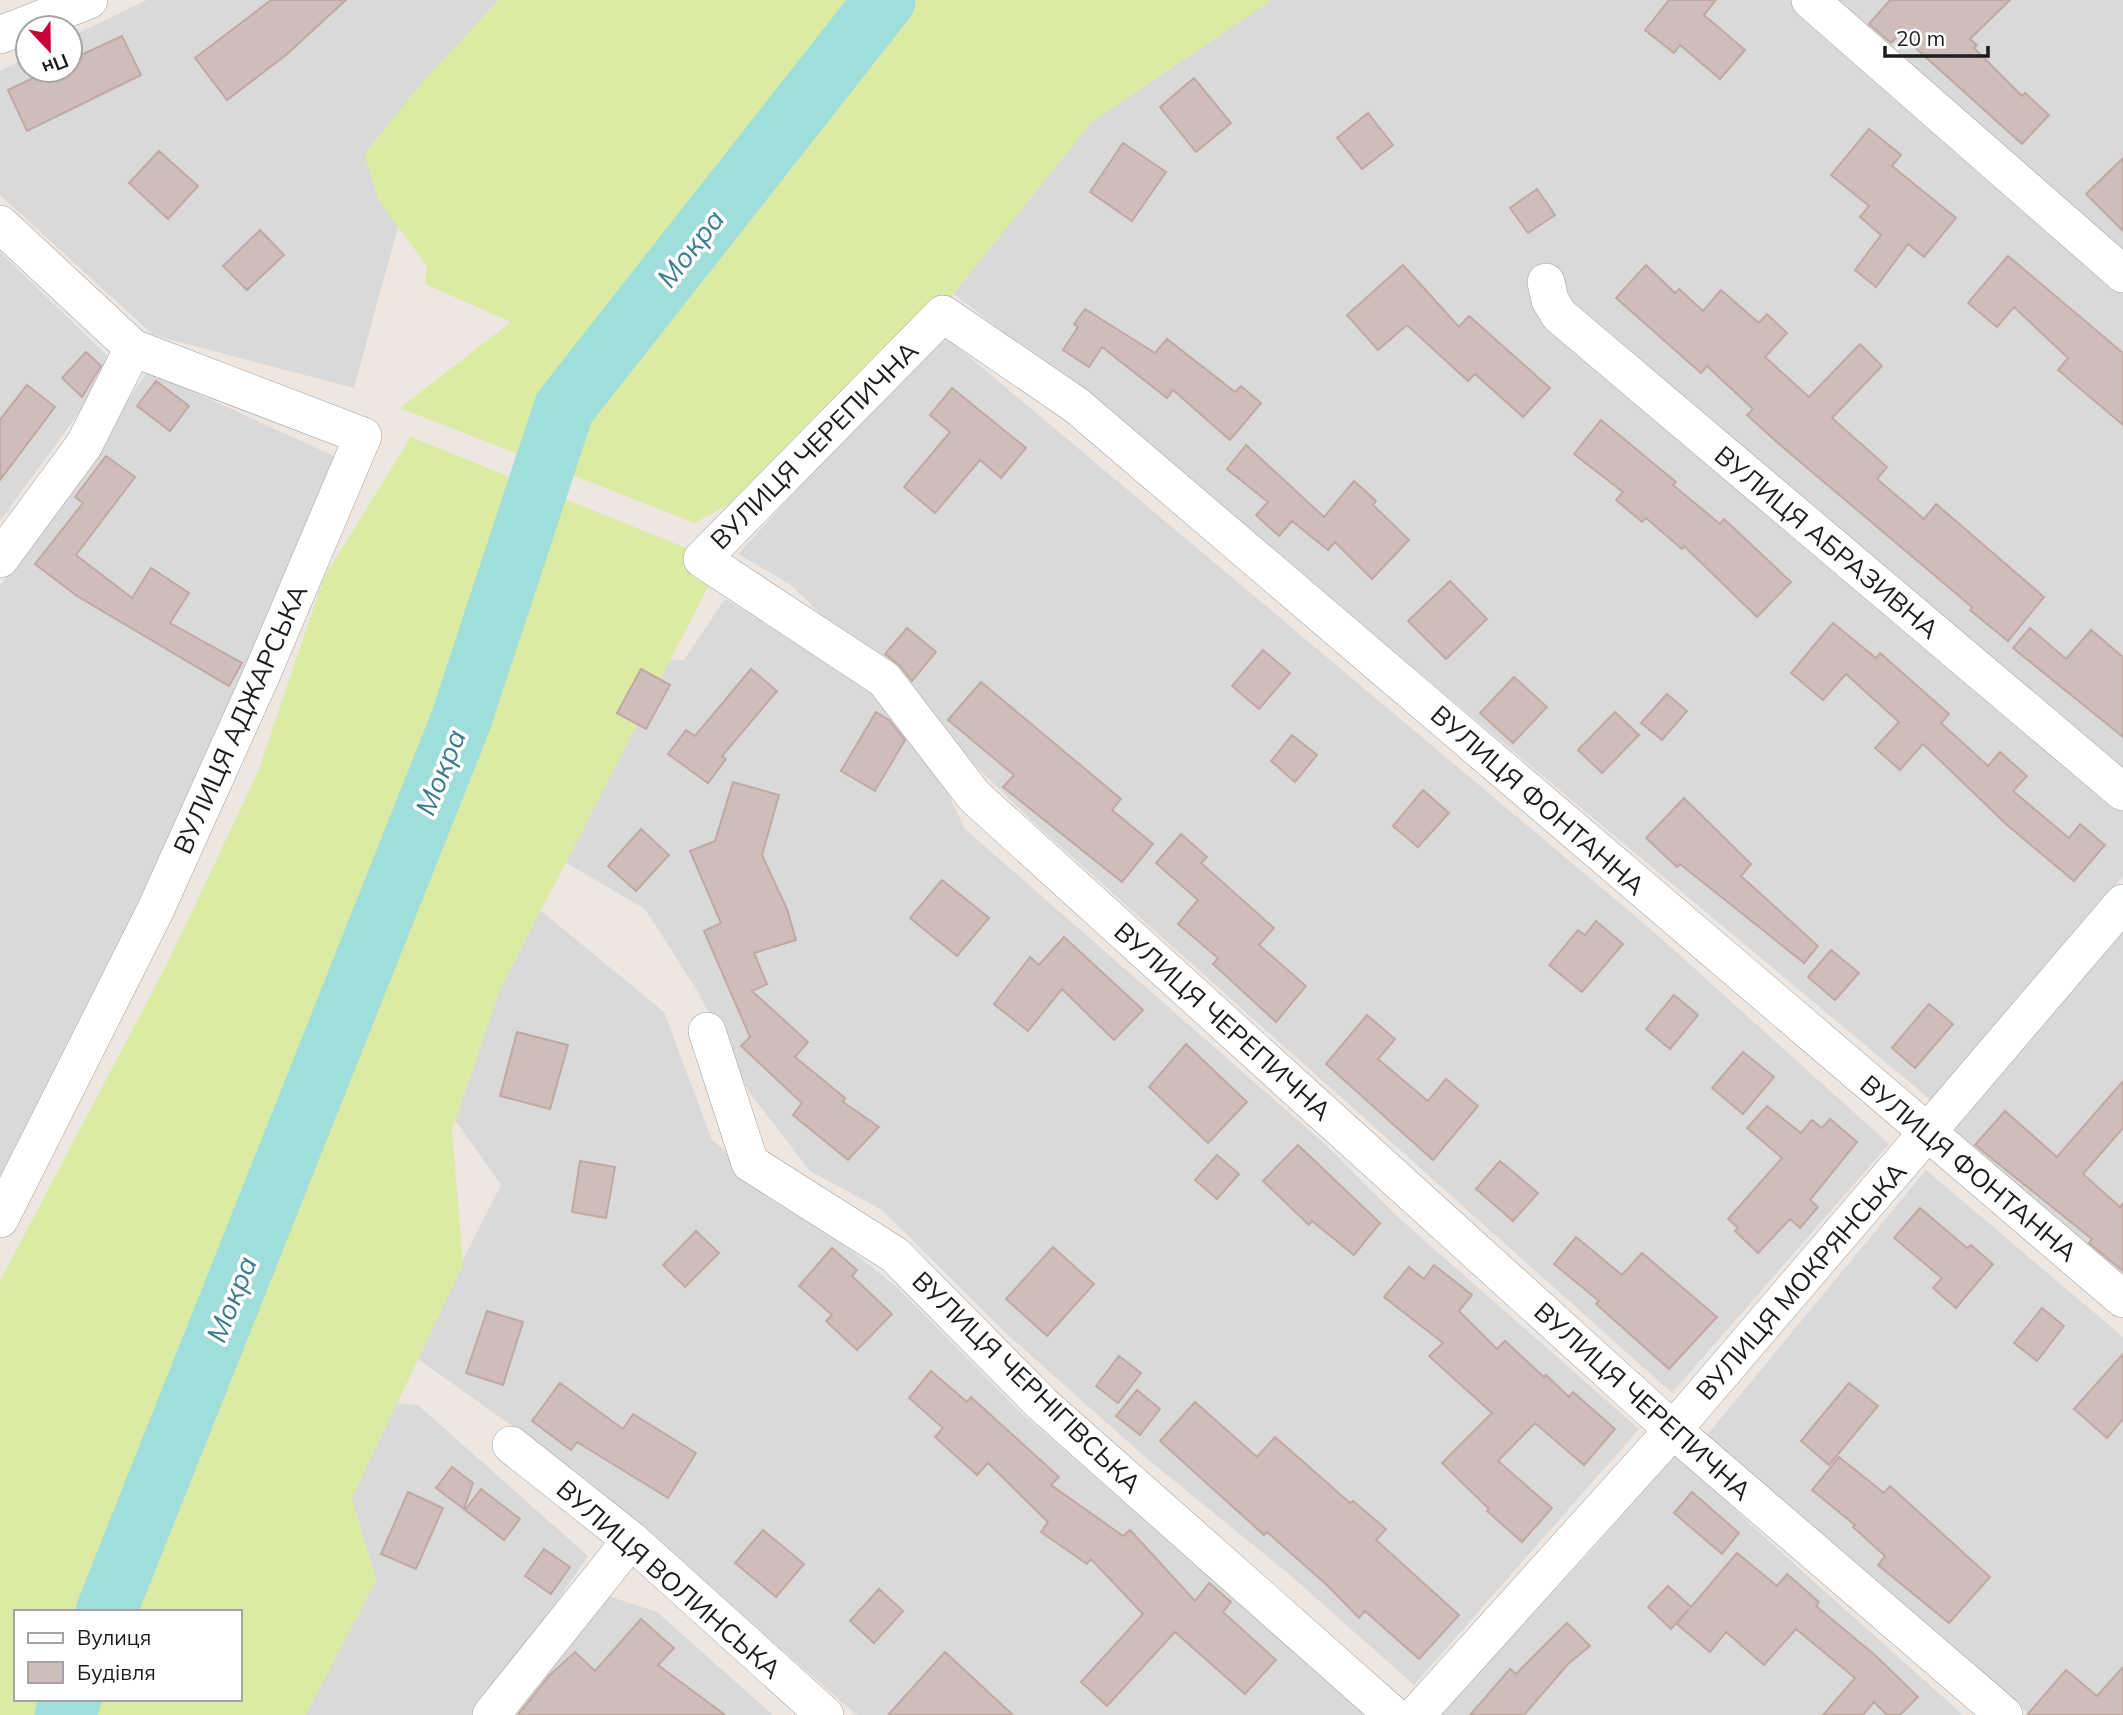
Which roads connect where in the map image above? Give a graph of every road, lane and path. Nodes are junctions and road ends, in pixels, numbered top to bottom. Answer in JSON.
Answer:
{"nodes":[{"id":1,"x":89,"y":0,"type":"edge"},
{"id":2,"x":1810,"y":0,"type":"edge"},
{"id":3,"x":0,"y":35,"type":"edge"},
{"id":4,"x":0,"y":224,"type":"edge"},
{"id":5,"x":2123,"y":274,"type":"edge"},
{"id":6,"x":1546,"y":282,"type":"dead end"},
{"id":7,"x":943,"y":314,"type":"joint"},
{"id":8,"x":133,"y":348,"type":"junction"},
{"id":9,"x":0,"y":559,"type":"edge"},
{"id":10,"x":2123,"y":792,"type":"edge"},
{"id":11,"x":2123,"y":903,"type":"edge"},
{"id":12,"x":707,"y":1031,"type":"dead end"},
{"id":13,"x":1928,"y":1133,"type":"junction"},
{"id":14,"x":0,"y":1219,"type":"edge"},
{"id":15,"x":2123,"y":1299,"type":"edge"},
{"id":16,"x":1673,"y":1430,"type":"junction"},
{"id":17,"x":511,"y":1445,"type":"dead end"},
{"id":18,"x":631,"y":1539,"type":"junction"},
{"id":19,"x":491,"y":1715,"type":"edge"},
{"id":20,"x":825,"y":1715,"type":"edge"},
{"id":21,"x":1393,"y":1715,"type":"edge"},
{"id":22,"x":1416,"y":1715,"type":"edge"},
{"id":23,"x":2004,"y":1715,"type":"edge"}],
"edges":[{"from":1,"to":3,"type":"street"},
{"from":2,"to":5,"type":"street"},
{"from":4,"to":8,"type":"street"},
{"from":6,"to":10,"type":"street","name":"ВУЛИЦЯ АБРАЗИВНА"},
{"from":7,"to":13,"type":"street","name":"ВУЛИЦЯ ФОНТАННА"},
{"from":7,"to":16,"type":"street","name":"ВУЛИЦЯ ЧЕРЕПИЧНА"},
{"from":8,"to":9,"type":"street"},
{"from":8,"to":14,"type":"street","name":"ВУЛИЦЯ АДЖАРСЬКА"},
{"from":11,"to":13,"type":"street","name":"ВУЛИЦЯ МОКРЯНСЬКА"},
{"from":12,"to":21,"type":"street","name":"ВУЛИЦЯ ЧЕРНІГІВСЬКА"},
{"from":13,"to":15,"type":"street","name":"ВУЛИЦЯ ФОНТАННА"},
{"from":13,"to":16,"type":"street","name":"ВУЛИЦЯ МОКРЯНСЬКА"},
{"from":16,"to":22,"type":"street","name":"ВУЛИЦЯ МОКРЯНСЬКА"},
{"from":16,"to":23,"type":"street","name":"ВУЛИЦЯ ЧЕРЕПИЧНА"},
{"from":17,"to":18,"type":"street","name":"ВУЛИЦЯ ВОЛИНСЬКА"},
{"from":18,"to":19,"type":"street"},
{"from":18,"to":20,"type":"street","name":"ВУЛИЦЯ ВОЛИНСЬКА"}]}
